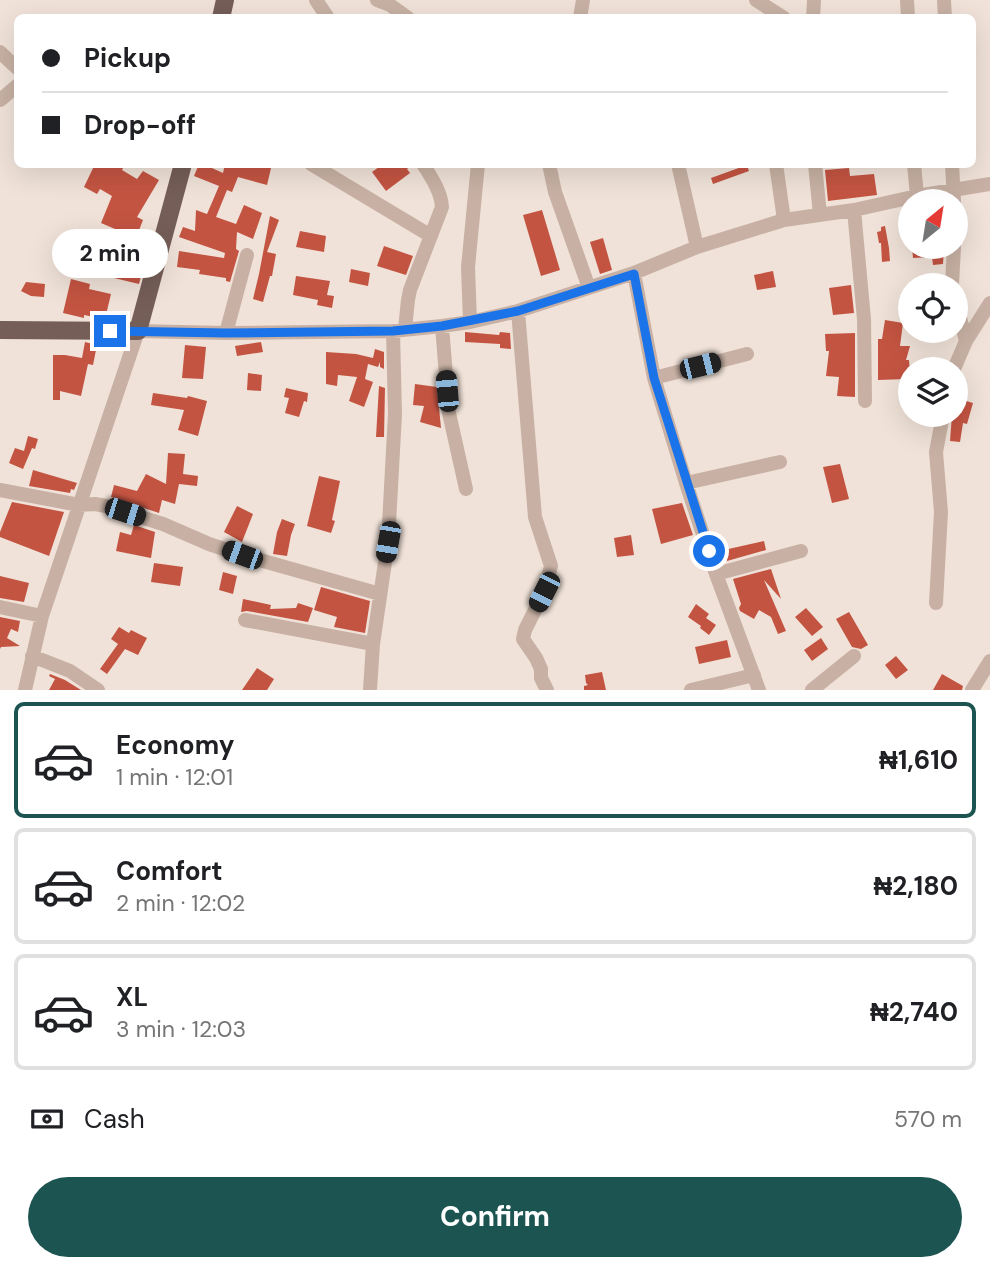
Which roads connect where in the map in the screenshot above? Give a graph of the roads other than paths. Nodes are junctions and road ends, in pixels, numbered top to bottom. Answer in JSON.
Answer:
{"nodes":[{"id":1,"x":377,"y":0,"type":"edge"},
{"id":2,"x":402,"y":14,"type":"edge"},
{"id":3,"x":0,"y":52,"type":"edge"},
{"id":4,"x":14,"y":65,"type":"edge"},
{"id":5,"x":14,"y":88,"type":"edge"},
{"id":6,"x":0,"y":100,"type":"edge"},
{"id":7,"x":182,"y":168,"type":"edge"},
{"id":8,"x":318,"y":168,"type":"edge"},
{"id":9,"x":425,"y":168,"type":"edge"},
{"id":10,"x":478,"y":168,"type":"edge"},
{"id":11,"x":550,"y":168,"type":"edge"},
{"id":12,"x":679,"y":168,"type":"edge"},
{"id":13,"x":777,"y":168,"type":"edge"},
{"id":14,"x":815,"y":168,"type":"edge"},
{"id":15,"x":914,"y":168,"type":"edge"},
{"id":16,"x":952,"y":168,"type":"edge"},
{"id":17,"x":990,"y":184,"type":"edge"},
{"id":18,"x":916,"y":189,"type":"edge"},
{"id":19,"x":954,"y":189,"type":"edge"},
{"id":20,"x":968,"y":191,"type":"edge"},
{"id":21,"x":898,"y":200,"type":"edge"},
{"id":22,"x":854,"y":210,"type":"junction"},
{"id":23,"x":820,"y":215,"type":"junction"},
{"id":24,"x":784,"y":220,"type":"junction"},
{"id":25,"x":431,"y":236,"type":"junction"},
{"id":26,"x":697,"y":247,"type":"junction"},
{"id":27,"x":247,"y":255,"type":"dead end"},
{"id":28,"x":634,"y":274,"type":"junction"},
{"id":29,"x":589,"y":288,"type":"junction"},
{"id":30,"x":990,"y":303,"type":"edge"},
{"id":31,"x":518,"y":311,"type":"junction"},
{"id":32,"x":470,"y":322,"type":"junction"},
{"id":33,"x":442,"y":326,"type":"junction"},
{"id":34,"x":0,"y":330,"type":"edge"},
{"id":35,"x":399,"y":330,"type":"junction"},
{"id":36,"x":138,"y":331,"type":"junction"},
{"id":37,"x":226,"y":333,"type":"junction"},
{"id":38,"x":968,"y":339,"type":"edge"},
{"id":39,"x":747,"y":355,"type":"dead end"},
{"id":40,"x":654,"y":378,"type":"junction"},
{"id":41,"x":865,"y":401,"type":"dead end"},
{"id":42,"x":941,"y":427,"type":"edge"},
{"id":43,"x":780,"y":462,"type":"dead end"},
{"id":44,"x":686,"y":483,"type":"junction"},
{"id":45,"x":466,"y":488,"type":"dead end"},
{"id":46,"x":0,"y":490,"type":"edge"},
{"id":47,"x":79,"y":505,"type":"junction"},
{"id":48,"x":801,"y":551,"type":"dead end"},
{"id":49,"x":716,"y":574,"type":"junction"},
{"id":50,"x":380,"y":594,"type":"junction"},
{"id":51,"x":936,"y":603,"type":"dead end"},
{"id":52,"x":0,"y":607,"type":"edge"},
{"id":53,"x":42,"y":616,"type":"junction"},
{"id":54,"x":245,"y":620,"type":"dead end"},
{"id":55,"x":373,"y":644,"type":"junction"},
{"id":56,"x":32,"y":656,"type":"junction"},
{"id":57,"x":854,"y":656,"type":"dead end"},
{"id":58,"x":990,"y":661,"type":"edge"},
{"id":59,"x":754,"y":675,"type":"junction"},
{"id":60,"x":25,"y":690,"type":"edge"},
{"id":61,"x":98,"y":690,"type":"edge"},
{"id":62,"x":370,"y":690,"type":"edge"},
{"id":63,"x":547,"y":690,"type":"edge"},
{"id":64,"x":691,"y":690,"type":"edge"},
{"id":65,"x":759,"y":690,"type":"edge"},
{"id":66,"x":812,"y":690,"type":"edge"},
{"id":67,"x":972,"y":690,"type":"edge"}],
"edges":[{"from":1,"to":2,"type":"street"},
{"from":3,"to":4,"type":"street"},
{"from":5,"to":6,"type":"street"},
{"from":7,"to":36,"type":"main road"},
{"from":8,"to":25,"type":"street"},
{"from":9,"to":25,"type":"street"},
{"from":10,"to":32,"type":"street"},
{"from":11,"to":29,"type":"street"},
{"from":12,"to":26,"type":"street"},
{"from":13,"to":24,"type":"street"},
{"from":14,"to":23,"type":"street"},
{"from":15,"to":18,"type":"street"},
{"from":16,"to":19,"type":"street"},
{"from":17,"to":20,"type":"street"},
{"from":21,"to":22,"type":"street"},
{"from":22,"to":23,"type":"street"},
{"from":22,"to":41,"type":"street"},
{"from":23,"to":24,"type":"street"},
{"from":24,"to":26,"type":"street"},
{"from":25,"to":35,"type":"street"},
{"from":26,"to":28,"type":"street"},
{"from":27,"to":37,"type":"street"},
{"from":28,"to":29,"type":"street"},
{"from":28,"to":40,"type":"street"},
{"from":29,"to":31,"type":"street"},
{"from":30,"to":38,"type":"street"},
{"from":31,"to":32,"type":"street"},
{"from":31,"to":63,"type":"street"},
{"from":32,"to":33,"type":"street"},
{"from":33,"to":35,"type":"street"},
{"from":33,"to":45,"type":"street"},
{"from":34,"to":36,"type":"main road"},
{"from":35,"to":37,"type":"street"},
{"from":35,"to":50,"type":"street"},
{"from":36,"to":37,"type":"street"},
{"from":36,"to":47,"type":"street"},
{"from":39,"to":40,"type":"street"},
{"from":40,"to":44,"type":"street"},
{"from":42,"to":51,"type":"street"},
{"from":43,"to":44,"type":"street"},
{"from":44,"to":49,"type":"street"},
{"from":46,"to":47,"type":"street"},
{"from":47,"to":50,"type":"street"},
{"from":47,"to":53,"type":"street"},
{"from":48,"to":49,"type":"street"},
{"from":49,"to":59,"type":"street"},
{"from":50,"to":55,"type":"street"},
{"from":52,"to":53,"type":"street"},
{"from":53,"to":56,"type":"street"},
{"from":54,"to":55,"type":"street"},
{"from":55,"to":62,"type":"street"},
{"from":56,"to":60,"type":"street"},
{"from":56,"to":61,"type":"street"},
{"from":57,"to":66,"type":"street"},
{"from":58,"to":67,"type":"street"},
{"from":59,"to":64,"type":"street"},
{"from":59,"to":65,"type":"street"}]}
